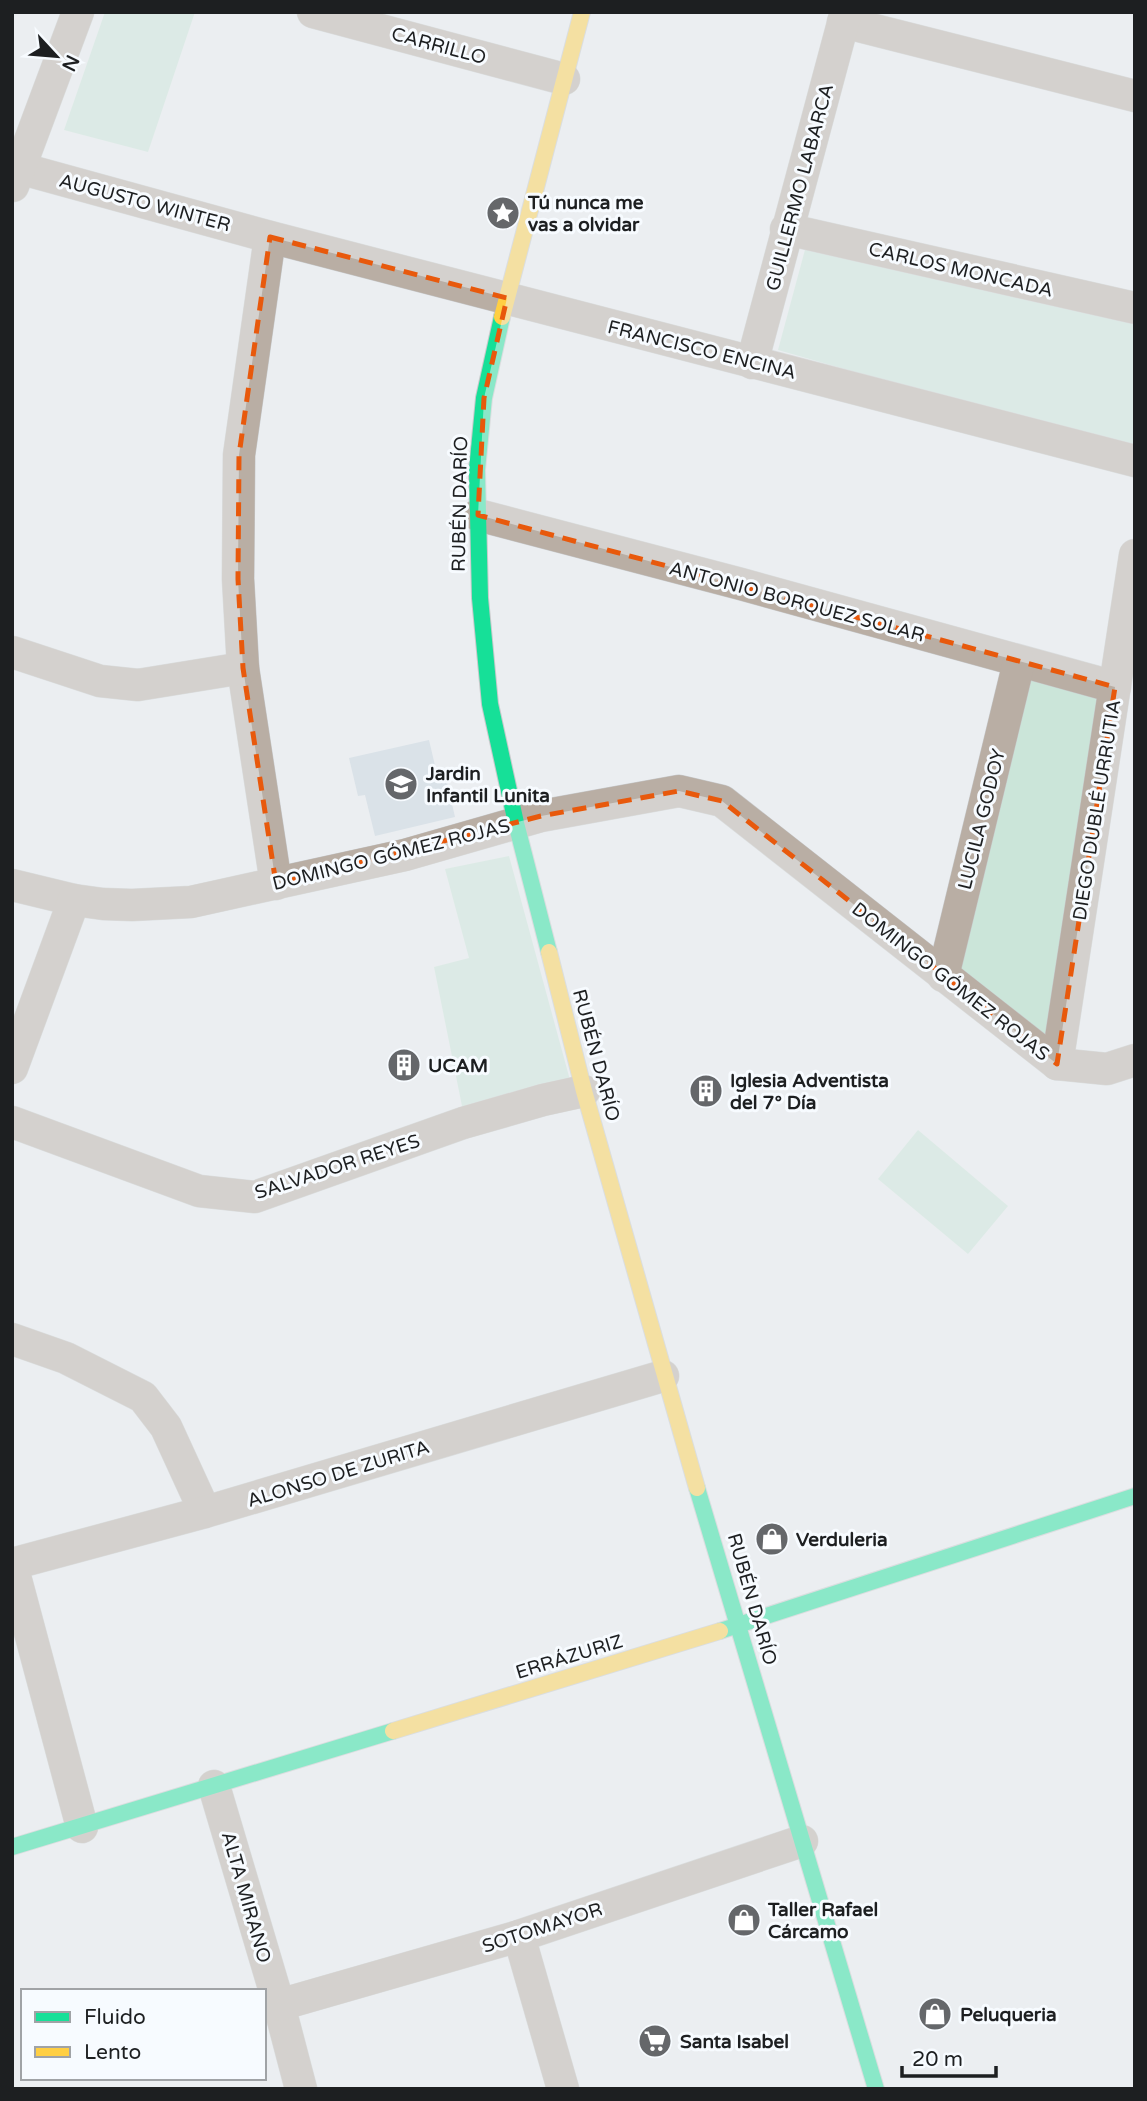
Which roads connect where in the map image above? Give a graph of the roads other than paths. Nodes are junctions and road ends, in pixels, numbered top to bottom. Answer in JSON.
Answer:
{"nodes":[{"id":1,"x":78,"y":12,"type":"edge"},
{"id":2,"x":582,"y":12,"type":"edge"},
{"id":3,"x":322,"y":13,"type":"edge"},
{"id":4,"x":845,"y":17,"type":"edge"},
{"id":5,"x":564,"y":79,"type":"junction"},
{"id":6,"x":1135,"y":96,"type":"edge"},
{"id":7,"x":16,"y":177,"type":"edge"},
{"id":8,"x":786,"y":229,"type":"junction"},
{"id":9,"x":270,"y":237,"type":"junction"},
{"id":10,"x":507,"y":299,"type":"junction"},
{"id":11,"x":1135,"y":308,"type":"edge"},
{"id":12,"x":752,"y":363,"type":"junction"},
{"id":13,"x":1135,"y":461,"type":"edge"},
{"id":14,"x":478,"y":515,"type":"junction"},
{"id":15,"x":1135,"y":555,"type":"edge"},
{"id":16,"x":12,"y":652,"type":"edge"},
{"id":17,"x":1019,"y":662,"type":"junction"},
{"id":18,"x":243,"y":668,"type":"junction"},
{"id":19,"x":1115,"y":687,"type":"junction"},
{"id":20,"x":516,"y":823,"type":"junction"},
{"id":21,"x":276,"y":884,"type":"junction"},
{"id":22,"x":12,"y":885,"type":"edge"},
{"id":23,"x":74,"y":900,"type":"junction"},
{"id":24,"x":943,"y":976,"type":"junction"},
{"id":25,"x":1135,"y":1060,"type":"edge"},
{"id":26,"x":1057,"y":1064,"type":"junction"},
{"id":27,"x":12,"y":1068,"type":"edge"},
{"id":28,"x":584,"y":1091,"type":"junction"},
{"id":29,"x":12,"y":1122,"type":"edge"},
{"id":30,"x":12,"y":1339,"type":"edge"},
{"id":31,"x":663,"y":1376,"type":"junction"},
{"id":32,"x":1135,"y":1496,"type":"edge"},
{"id":33,"x":205,"y":1512,"type":"junction"},
{"id":34,"x":12,"y":1565,"type":"edge"},
{"id":35,"x":738,"y":1626,"type":"junction"},
{"id":36,"x":214,"y":1786,"type":"junction"},
{"id":37,"x":82,"y":1827,"type":"junction"},
{"id":38,"x":802,"y":1840,"type":"junction"},
{"id":39,"x":12,"y":1847,"type":"edge"},
{"id":40,"x":519,"y":1936,"type":"junction"},
{"id":41,"x":279,"y":2005,"type":"junction"},
{"id":42,"x":301,"y":2089,"type":"edge"},
{"id":43,"x":563,"y":2089,"type":"edge"},
{"id":44,"x":876,"y":2089,"type":"edge"}],
"edges":[{"from":1,"to":7,"type":"street"},
{"from":2,"to":5,"type":"street","name":"RUBÉN DARÍO"},
{"from":3,"to":5,"type":"street","name":"CARRILLO"},
{"from":4,"to":6,"type":"street"},
{"from":4,"to":8,"type":"street","name":"GUILLERMO LABARCA"},
{"from":5,"to":10,"type":"street","name":"RUBÉN DARÍO"},
{"from":7,"to":9,"type":"street","name":"AUGUSTO WINTER"},
{"from":8,"to":11,"type":"street","name":"CARLOS MONCADA"},
{"from":8,"to":12,"type":"street","name":"GUILLERMO LABARCA"},
{"from":9,"to":10,"type":"street","name":"FRANCISCO ENCINA"},
{"from":9,"to":18,"type":"street"},
{"from":10,"to":12,"type":"street","name":"FRANCISCO ENCINA"},
{"from":10,"to":14,"type":"street","name":"RUBÉN DARÍO"},
{"from":12,"to":13,"type":"street","name":"FRANCISCO ENCINA"},
{"from":14,"to":17,"type":"street","name":"ANTONIO BORQUEZ SOLAR"},
{"from":14,"to":20,"type":"street","name":"RUBÉN DARÍO"},
{"from":15,"to":19,"type":"street","name":"DIEGO DUBLÉ URRUTIA"},
{"from":16,"to":18,"type":"street"},
{"from":17,"to":19,"type":"street","name":"ANTONIO BORQUEZ SOLAR"},
{"from":17,"to":24,"type":"street","name":"LUCILA GODOY"},
{"from":18,"to":21,"type":"street"},
{"from":19,"to":26,"type":"street","name":"DIEGO DUBLÉ URRUTIA"},
{"from":20,"to":21,"type":"street","name":"DOMINGO GÓMEZ ROJAS"},
{"from":20,"to":24,"type":"street","name":"DOMINGO GÓMEZ ROJAS"},
{"from":20,"to":28,"type":"street","name":"RUBÉN DARÍO"},
{"from":21,"to":23,"type":"street","name":"DOMINGO GÓMEZ ROJAS"},
{"from":22,"to":23,"type":"street","name":"DOMINGO GÓMEZ ROJAS"},
{"from":23,"to":27,"type":"street"},
{"from":24,"to":26,"type":"street","name":"DOMINGO GÓMEZ ROJAS"},
{"from":25,"to":26,"type":"street"},
{"from":28,"to":29,"type":"street","name":"SALVADOR REYES"},
{"from":28,"to":31,"type":"street","name":"RUBÉN DARÍO"},
{"from":30,"to":33,"type":"street"},
{"from":31,"to":33,"type":"street","name":"ALONSO DE ZURITA"},
{"from":31,"to":35,"type":"street","name":"RUBÉN DARÍO"},
{"from":32,"to":35,"type":"street","name":"ERRÁZURIZ"},
{"from":33,"to":34,"type":"street","name":"ALONSO DE ZURITA"},
{"from":34,"to":37,"type":"street"},
{"from":35,"to":36,"type":"street","name":"ERRÁZURIZ"},
{"from":35,"to":38,"type":"street","name":"RUBÉN DARÍO"},
{"from":36,"to":37,"type":"street","name":"ERRÁZURIZ"},
{"from":36,"to":41,"type":"street","name":"ALTA MIRANO"},
{"from":37,"to":39,"type":"street","name":"ERRÁZURIZ"},
{"from":38,"to":40,"type":"street","name":"SOTOMAYOR"},
{"from":38,"to":44,"type":"street","name":"RUBÉN DARÍO"},
{"from":40,"to":41,"type":"street","name":"SOTOMAYOR"},
{"from":40,"to":43,"type":"street"},
{"from":41,"to":42,"type":"street","name":"ALTA MIRANO"}]}
